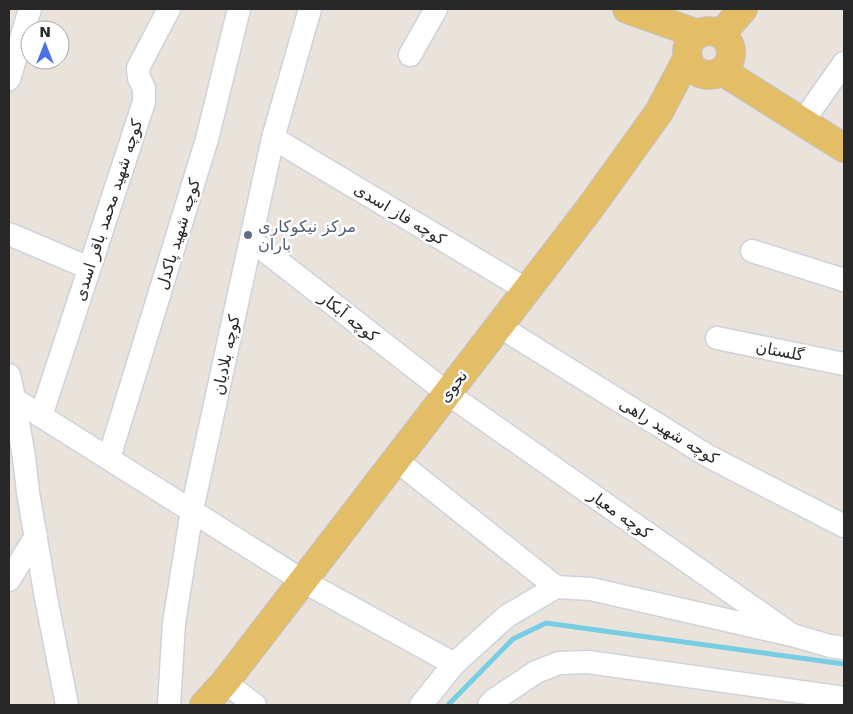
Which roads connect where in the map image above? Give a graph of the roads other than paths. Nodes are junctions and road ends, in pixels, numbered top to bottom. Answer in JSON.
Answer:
{"nodes":[{"id":1,"x":169,"y":9,"type":"edge"},
{"id":2,"x":239,"y":9,"type":"edge"},
{"id":3,"x":310,"y":9,"type":"edge"},
{"id":4,"x":436,"y":9,"type":"edge"},
{"id":5,"x":743,"y":9,"type":"edge"},
{"id":6,"x":629,"y":10,"type":"edge"},
{"id":7,"x":24,"y":13,"type":"edge"},
{"id":8,"x":708,"y":54,"type":"junction"},
{"id":9,"x":410,"y":56,"type":"dead end"},
{"id":10,"x":844,"y":63,"type":"edge"},
{"id":11,"x":9,"y":79,"type":"edge"},
{"id":12,"x":811,"y":110,"type":"junction"},
{"id":13,"x":844,"y":130,"type":"edge"},
{"id":14,"x":273,"y":138,"type":"junction"},
{"id":15,"x":844,"y":148,"type":"edge"},
{"id":16,"x":9,"y":234,"type":"edge"},
{"id":17,"x":251,"y":240,"type":"junction"},
{"id":18,"x":752,"y":251,"type":"dead end"},
{"id":19,"x":90,"y":268,"type":"junction"},
{"id":20,"x":844,"y":280,"type":"edge"},
{"id":21,"x":527,"y":290,"type":"junction"},
{"id":22,"x":499,"y":326,"type":"junction"},
{"id":23,"x":716,"y":338,"type":"dead end"},
{"id":24,"x":844,"y":364,"type":"edge"},
{"id":25,"x":9,"y":375,"type":"edge"},
{"id":26,"x":447,"y":393,"type":"junction"},
{"id":27,"x":14,"y":399,"type":"junction"},
{"id":28,"x":41,"y":416,"type":"junction"},
{"id":29,"x":9,"y":443,"type":"edge"},
{"id":30,"x":109,"y":458,"type":"junction"},
{"id":31,"x":396,"y":460,"type":"junction"},
{"id":32,"x":28,"y":492,"type":"junction"},
{"id":33,"x":192,"y":510,"type":"junction"},
{"id":34,"x":844,"y":526,"type":"edge"},
{"id":35,"x":36,"y":536,"type":"junction"},
{"id":36,"x":9,"y":580,"type":"edge"},
{"id":37,"x":303,"y":581,"type":"junction"},
{"id":38,"x":556,"y":586,"type":"junction"},
{"id":39,"x":792,"y":634,"type":"junction"},
{"id":40,"x":844,"y":648,"type":"edge"},
{"id":41,"x":454,"y":664,"type":"junction"},
{"id":42,"x":225,"y":682,"type":"junction"},
{"id":43,"x":844,"y":698,"type":"edge"},
{"id":44,"x":67,"y":705,"type":"edge"},
{"id":45,"x":169,"y":705,"type":"edge"},
{"id":46,"x":204,"y":705,"type":"edge"},
{"id":47,"x":255,"y":705,"type":"edge"},
{"id":48,"x":421,"y":705,"type":"edge"},
{"id":49,"x":489,"y":705,"type":"edge"}],
"edges":[{"from":1,"to":19,"type":"street","name":"کوچه شهید محمد باقر اسدی"},
{"from":2,"to":30,"type":"street","name":"کوچه شهید پاکدل"},
{"from":3,"to":14,"type":"street","name":"کوچه بلادیان"},
{"from":4,"to":9,"type":"street"},
{"from":5,"to":8,"type":"main road","name":"نحوی"},
{"from":6,"to":8,"type":"main road"},
{"from":7,"to":11,"type":"street"},
{"from":8,"to":12,"type":"main road"},
{"from":8,"to":15,"type":"main road"},
{"from":8,"to":21,"type":"main road","name":"نحوی"},
{"from":10,"to":12,"type":"street"},
{"from":12,"to":13,"type":"main road"},
{"from":14,"to":17,"type":"street","name":"کوچه بلادیان"},
{"from":14,"to":21,"type":"street","name":"کوچه فاز اسدی"},
{"from":16,"to":19,"type":"street"},
{"from":17,"to":26,"type":"street","name":"کوچه آبکار"},
{"from":17,"to":33,"type":"street","name":"کوچه بلادیان"},
{"from":18,"to":20,"type":"street"},
{"from":19,"to":28,"type":"street","name":"کوچه شهید محمد باقر اسدی"},
{"from":21,"to":22,"type":"main road","name":"نحوی"},
{"from":22,"to":26,"type":"main road","name":"نحوی"},
{"from":22,"to":34,"type":"street","name":"کوچه شهید راهی"},
{"from":23,"to":24,"type":"street","name":"گلستان"},
{"from":25,"to":27,"type":"street"},
{"from":26,"to":31,"type":"main road","name":"نحوی"},
{"from":26,"to":39,"type":"street","name":"کوچه معیار"},
{"from":27,"to":28,"type":"street"},
{"from":27,"to":32,"type":"street"},
{"from":28,"to":30,"type":"street"},
{"from":29,"to":32,"type":"street"},
{"from":30,"to":33,"type":"street"},
{"from":31,"to":37,"type":"main road","name":"نحوی"},
{"from":31,"to":38,"type":"street"},
{"from":32,"to":35,"type":"street"},
{"from":33,"to":37,"type":"street"},
{"from":33,"to":45,"type":"street","name":"کوچه بلادیان"},
{"from":35,"to":36,"type":"street"},
{"from":35,"to":44,"type":"street"},
{"from":37,"to":41,"type":"street"},
{"from":37,"to":42,"type":"main road","name":"نحوی"},
{"from":38,"to":39,"type":"street"},
{"from":38,"to":41,"type":"street"},
{"from":39,"to":40,"type":"street"},
{"from":41,"to":48,"type":"street"},
{"from":42,"to":46,"type":"main road","name":"نحوی"},
{"from":42,"to":47,"type":"street"},
{"from":43,"to":49,"type":"street"}]}
